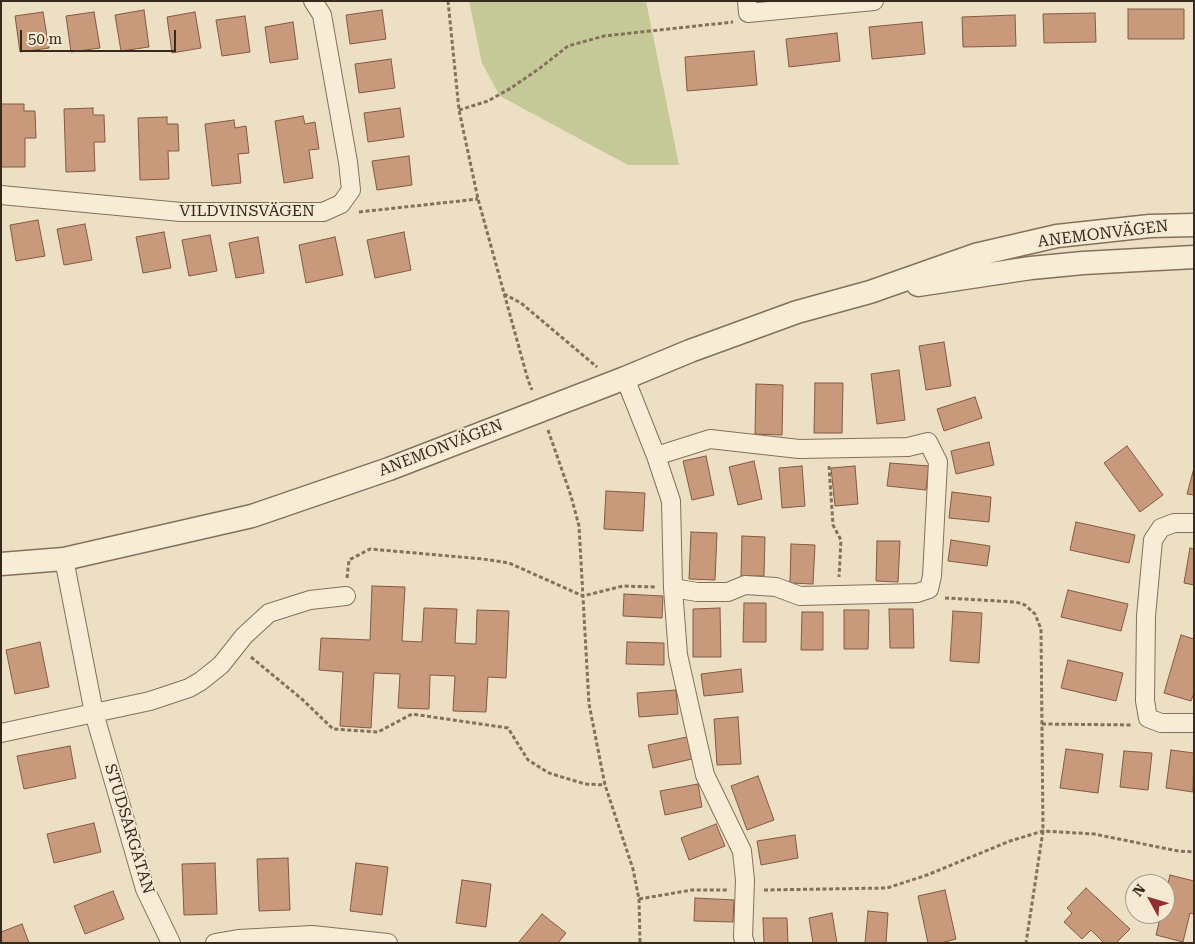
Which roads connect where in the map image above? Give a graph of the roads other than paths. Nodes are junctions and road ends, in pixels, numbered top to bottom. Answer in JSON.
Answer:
{"nodes":[{"id":1,"x":313,"y":1,"type":"edge"},
{"id":2,"x":874,"y":1,"type":"edge"},
{"id":3,"x":747,"y":7,"type":"edge"},
{"id":4,"x":1,"y":195,"type":"edge"},
{"id":5,"x":1194,"y":225,"type":"edge"},
{"id":6,"x":1194,"y":257,"type":"edge"},
{"id":7,"x":870,"y":292,"type":"junction"},
{"id":8,"x":625,"y":378,"type":"junction"},
{"id":9,"x":656,"y":456,"type":"junction"},
{"id":10,"x":1194,"y":523,"type":"edge"},
{"id":11,"x":64,"y":559,"type":"junction"},
{"id":12,"x":1,"y":564,"type":"edge"},
{"id":13,"x":673,"y":588,"type":"junction"},
{"id":14,"x":346,"y":596,"type":"road end"},
{"id":15,"x":94,"y":713,"type":"junction"},
{"id":16,"x":1194,"y":723,"type":"edge"},
{"id":17,"x":1,"y":733,"type":"edge"},
{"id":18,"x":171,"y":943,"type":"edge"},
{"id":19,"x":215,"y":943,"type":"edge"},
{"id":20,"x":388,"y":943,"type":"edge"},
{"id":21,"x":745,"y":943,"type":"edge"}],
"edges":[{"from":1,"to":4,"type":"street","name":"VILDVINSVÄGEN"},
{"from":2,"to":3,"type":"street"},
{"from":5,"to":7,"type":"street","name":"ANEMONVÄGEN"},
{"from":6,"to":7,"type":"street","name":"ANEMONVÄGEN"},
{"from":7,"to":8,"type":"street","name":"ANEMONVÄGEN"},
{"from":8,"to":9,"type":"street"},
{"from":8,"to":11,"type":"street","name":"ANEMONVÄGEN"},
{"from":9,"to":13,"type":"street"},
{"from":9,"to":13,"type":"street"},
{"from":10,"to":16,"type":"street"},
{"from":11,"to":12,"type":"street","name":"ANEMONVÄGEN"},
{"from":11,"to":15,"type":"street","name":"STUDSARGATAN"},
{"from":13,"to":21,"type":"street"},
{"from":14,"to":15,"type":"street"},
{"from":15,"to":17,"type":"street"},
{"from":15,"to":18,"type":"street","name":"STUDSARGATAN"},
{"from":19,"to":20,"type":"street"}]}
